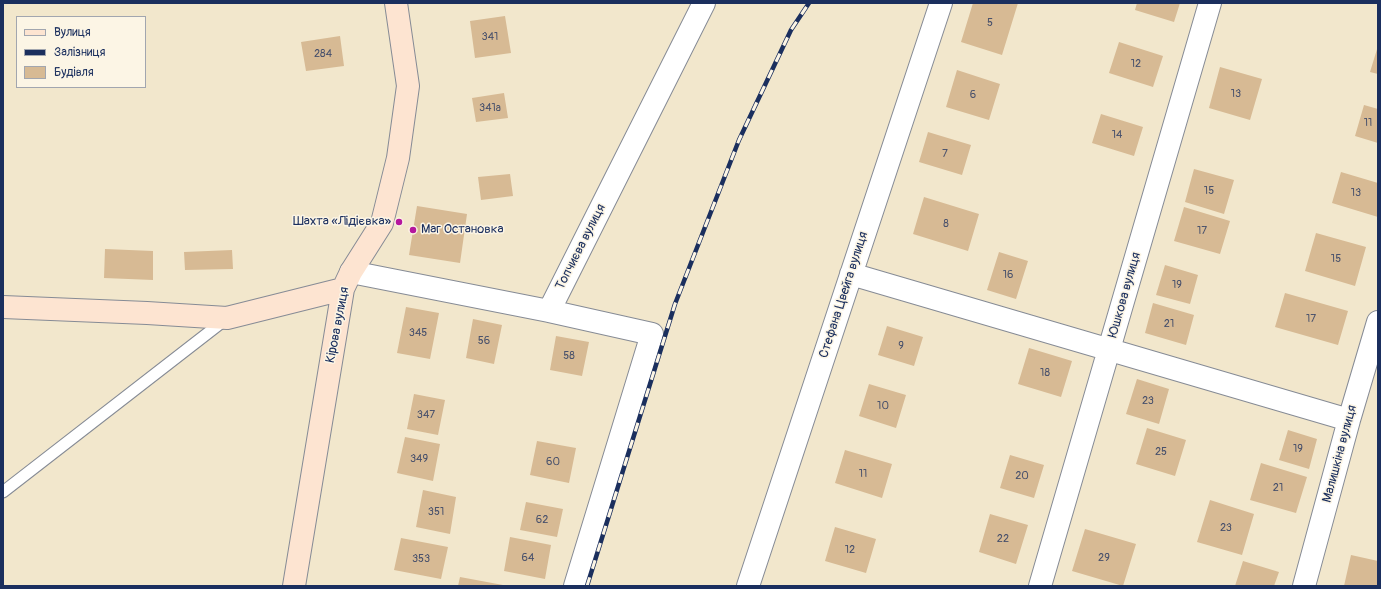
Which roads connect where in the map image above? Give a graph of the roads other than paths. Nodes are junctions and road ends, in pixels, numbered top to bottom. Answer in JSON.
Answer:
{"nodes":[{"id":1,"x":396,"y":3,"type":"edge"},
{"id":2,"x":704,"y":3,"type":"edge"},
{"id":3,"x":941,"y":3,"type":"edge"},
{"id":4,"x":1210,"y":3,"type":"edge"},
{"id":5,"x":851,"y":274,"type":"junction"},
{"id":6,"x":347,"y":281,"type":"junction"},
{"id":7,"x":3,"y":307,"type":"edge"},
{"id":8,"x":549,"y":311,"type":"junction"},
{"id":9,"x":227,"y":318,"type":"junction"},
{"id":10,"x":1378,"y":322,"type":"edge"},
{"id":11,"x":1109,"y":349,"type":"junction"},
{"id":12,"x":1349,"y":420,"type":"junction"},
{"id":13,"x":3,"y":492,"type":"edge"},
{"id":14,"x":294,"y":586,"type":"edge"},
{"id":15,"x":575,"y":586,"type":"edge"},
{"id":16,"x":748,"y":586,"type":"edge"},
{"id":17,"x":1040,"y":586,"type":"edge"},
{"id":18,"x":1304,"y":586,"type":"edge"}],
"edges":[{"from":1,"to":6,"type":"main road","name":"Кірова вулиця"},
{"from":2,"to":8,"type":"street","name":"Топчиєва вулиця"},
{"from":3,"to":5,"type":"street","name":"Стефана Цвейга вулиця"},
{"from":4,"to":11,"type":"street","name":"Юшкова вулиця"},
{"from":5,"to":11,"type":"street"},
{"from":5,"to":16,"type":"street","name":"Стефана Цвейга вулиця"},
{"from":6,"to":8,"type":"street"},
{"from":6,"to":9,"type":"main road"},
{"from":6,"to":14,"type":"main road","name":"Кірова вулиця"},
{"from":7,"to":9,"type":"main road"},
{"from":8,"to":15,"type":"street"},
{"from":9,"to":13,"type":"lane"},
{"from":10,"to":12,"type":"street","name":"Малишкіна вулиця"},
{"from":11,"to":12,"type":"street"},
{"from":11,"to":17,"type":"street","name":"Юшкова вулиця"},
{"from":12,"to":18,"type":"street","name":"Малишкіна вулиця"}]}
